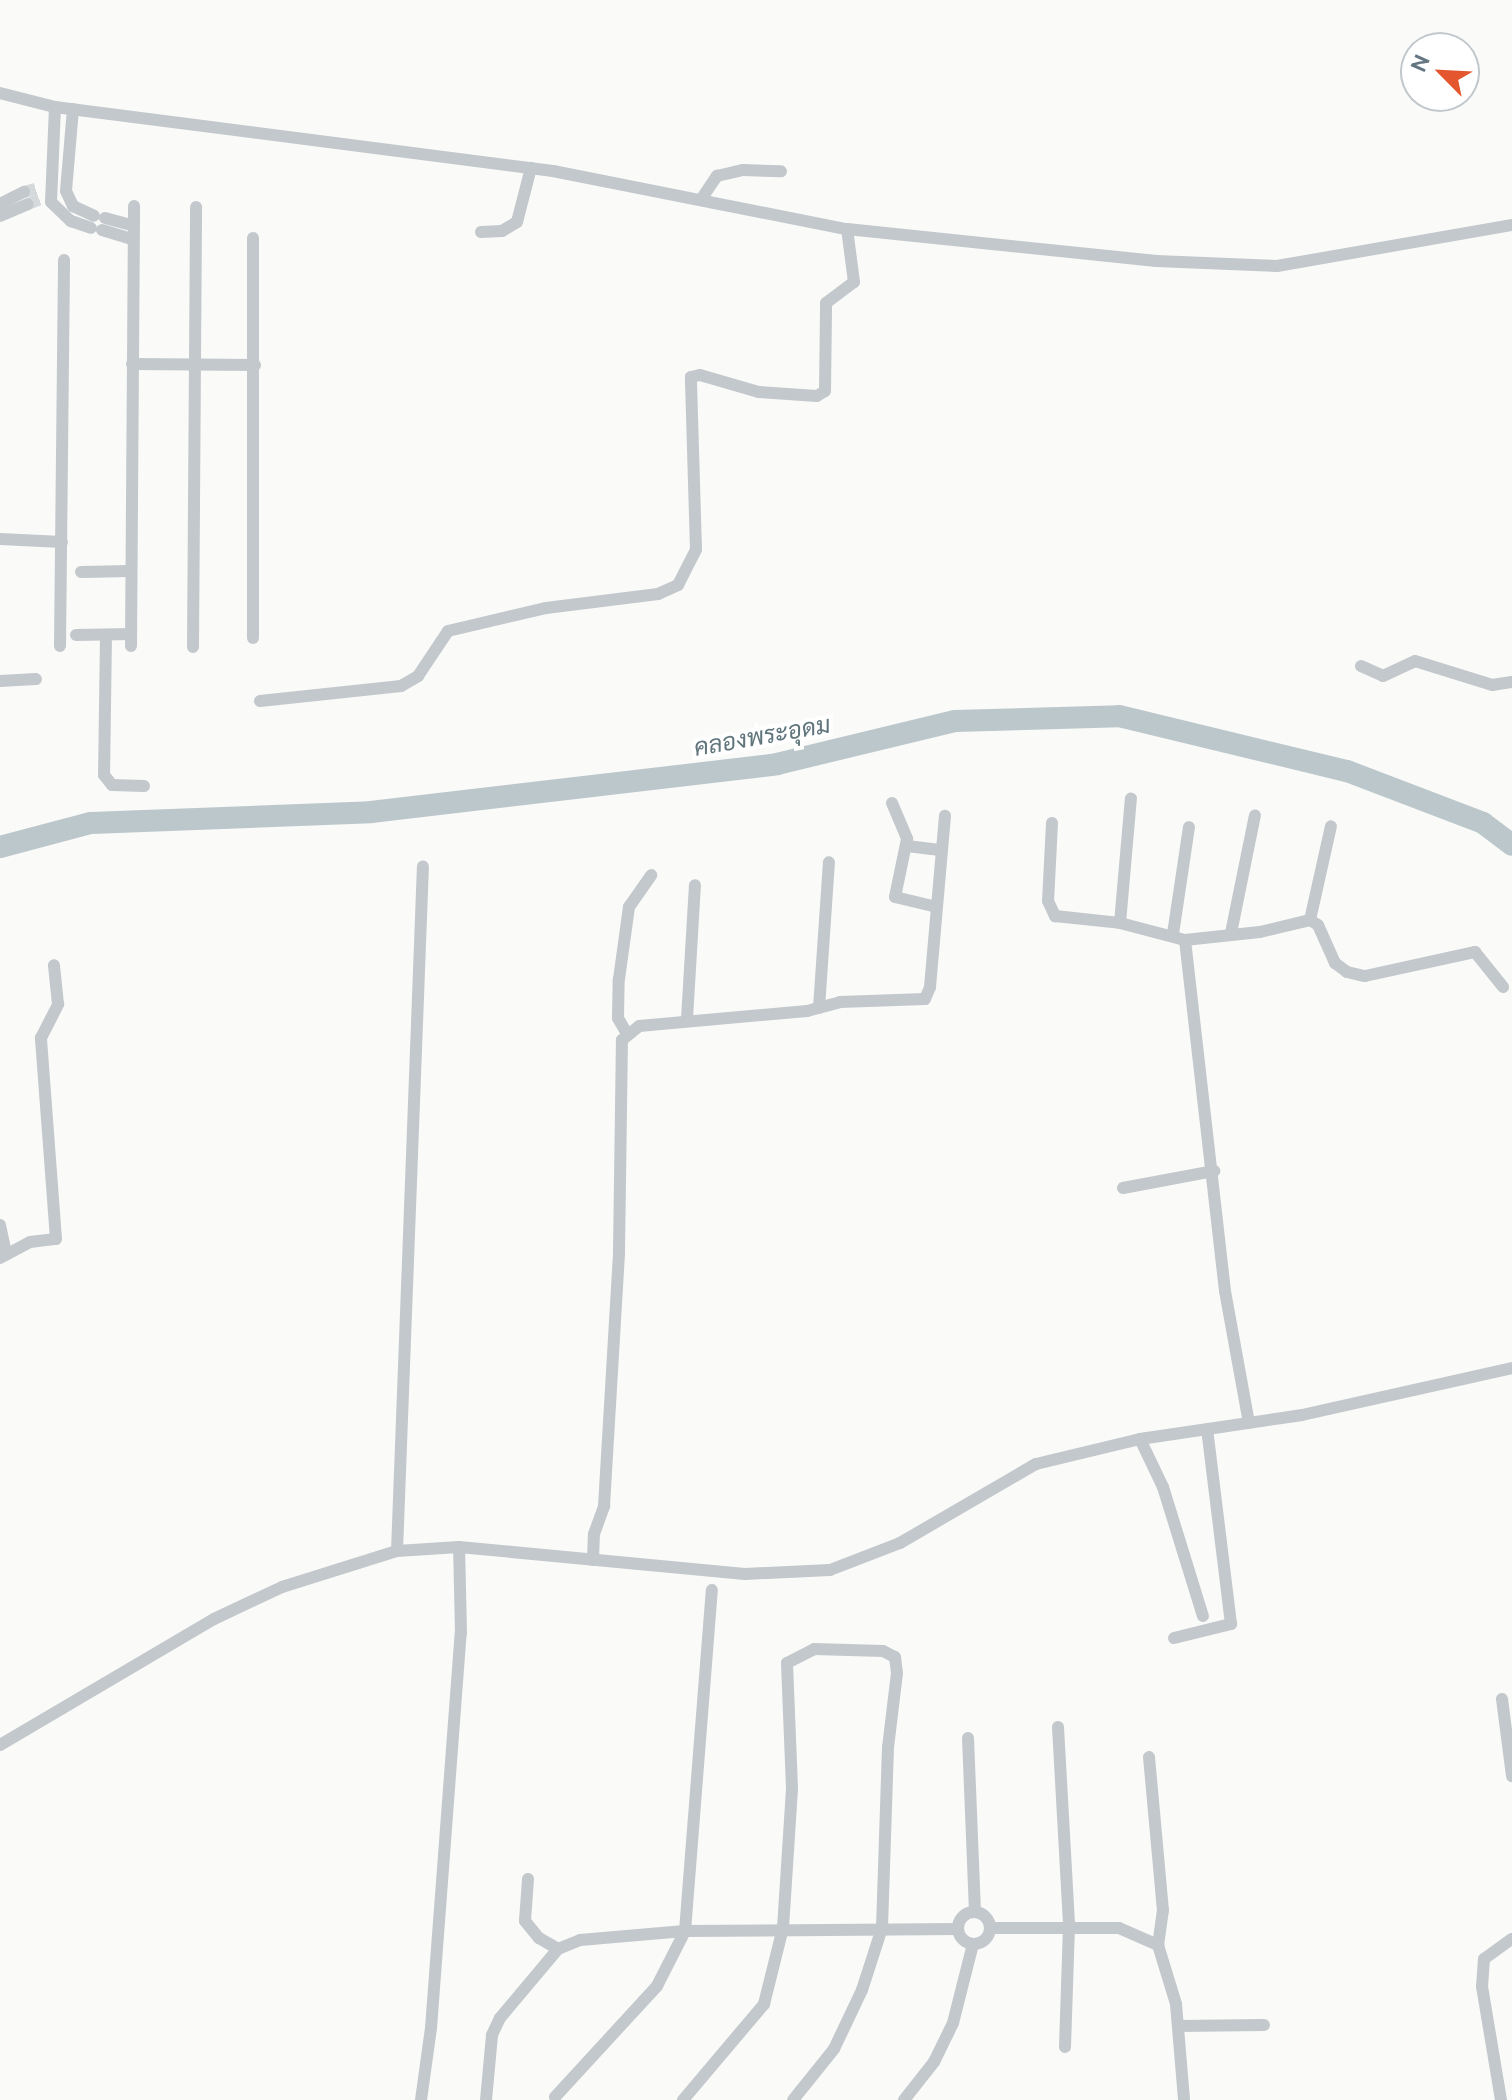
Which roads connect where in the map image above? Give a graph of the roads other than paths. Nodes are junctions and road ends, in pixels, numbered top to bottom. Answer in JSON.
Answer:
{"nodes":[{"id":1,"x":0,"y":93,"type":"edge"},
{"id":2,"x":55,"y":107,"type":"junction"},
{"id":3,"x":73,"y":109,"type":"junction"},
{"id":4,"x":531,"y":168,"type":"junction"},
{"id":5,"x":781,"y":171,"type":"dead end"},
{"id":6,"x":66,"y":186,"type":"junction"},
{"id":7,"x":45,"y":192,"type":"junction"},
{"id":8,"x":26,"y":198,"type":"tunnel mouth"},
{"id":9,"x":702,"y":198,"type":"junction"},
{"id":10,"x":134,"y":206,"type":"dead end"},
{"id":11,"x":196,"y":207,"type":"dead end"},
{"id":12,"x":3,"y":209,"type":"edge"},
{"id":13,"x":98,"y":223,"type":"junction"},
{"id":14,"x":132,"y":225,"type":"junction"},
{"id":15,"x":1512,"y":225,"type":"edge"},
{"id":16,"x":847,"y":229,"type":"junction"},
{"id":17,"x":481,"y":232,"type":"dead end"},
{"id":18,"x":253,"y":238,"type":"dead end"},
{"id":19,"x":132,"y":239,"type":"junction"},
{"id":20,"x":64,"y":260,"type":"dead end"},
{"id":21,"x":132,"y":364,"type":"junction"},
{"id":22,"x":196,"y":365,"type":"junction"},
{"id":23,"x":255,"y":365,"type":"junction"},
{"id":24,"x":0,"y":539,"type":"edge"},
{"id":25,"x":62,"y":542,"type":"junction"},
{"id":26,"x":131,"y":571,"type":"junction"},
{"id":27,"x":81,"y":572,"type":"dead end"},
{"id":28,"x":76,"y":635,"type":"dead end"},
{"id":29,"x":106,"y":635,"type":"junction"},
{"id":30,"x":253,"y":638,"type":"dead end"},
{"id":31,"x":60,"y":646,"type":"dead end"},
{"id":32,"x":193,"y":647,"type":"dead end"},
{"id":33,"x":1361,"y":666,"type":"dead end"},
{"id":34,"x":36,"y":679,"type":"dead end"},
{"id":35,"x":0,"y":681,"type":"edge"},
{"id":36,"x":1512,"y":682,"type":"edge"},
{"id":37,"x":260,"y":701,"type":"dead end"},
{"id":38,"x":144,"y":786,"type":"dead end"},
{"id":39,"x":1131,"y":798,"type":"dead end"},
{"id":40,"x":892,"y":803,"type":"dead end"},
{"id":41,"x":1255,"y":815,"type":"dead end"},
{"id":42,"x":945,"y":816,"type":"dead end"},
{"id":43,"x":1052,"y":823,"type":"dead end"},
{"id":44,"x":1331,"y":826,"type":"dead end"},
{"id":45,"x":1189,"y":827,"type":"dead end"},
{"id":46,"x":907,"y":846,"type":"junction"},
{"id":47,"x":942,"y":850,"type":"junction"},
{"id":48,"x":829,"y":862,"type":"dead end"},
{"id":49,"x":423,"y":866,"type":"dead end"},
{"id":50,"x":651,"y":875,"type":"dead end"},
{"id":51,"x":695,"y":885,"type":"dead end"},
{"id":52,"x":937,"y":907,"type":"junction"},
{"id":53,"x":1310,"y":920,"type":"junction"},
{"id":54,"x":1120,"y":923,"type":"junction"},
{"id":55,"x":1231,"y":933,"type":"junction"},
{"id":56,"x":1179,"y":937,"type":"junction"},
{"id":57,"x":54,"y":965,"type":"dead end"},
{"id":58,"x":1503,"y":987,"type":"dead end"},
{"id":59,"x":819,"y":1008,"type":"junction"},
{"id":60,"x":687,"y":1019,"type":"junction"},
{"id":61,"x":626,"y":1032,"type":"junction"},
{"id":62,"x":1214,"y":1171,"type":"junction"},
{"id":63,"x":1123,"y":1188,"type":"dead end"},
{"id":64,"x":0,"y":1225,"type":"edge"},
{"id":65,"x":3,"y":1256,"type":"edge"},
{"id":66,"x":1512,"y":1368,"type":"edge"},
{"id":67,"x":1249,"y":1423,"type":"junction"},
{"id":68,"x":1207,"y":1429,"type":"junction"},
{"id":69,"x":1140,"y":1439,"type":"junction"},
{"id":70,"x":459,"y":1547,"type":"junction"},
{"id":71,"x":397,"y":1551,"type":"junction"},
{"id":72,"x":593,"y":1560,"type":"junction"},
{"id":73,"x":712,"y":1590,"type":"dead end"},
{"id":74,"x":1203,"y":1616,"type":"dead end"},
{"id":75,"x":1174,"y":1638,"type":"dead end"},
{"id":76,"x":1502,"y":1699,"type":"dead end"},
{"id":77,"x":1058,"y":1727,"type":"dead end"},
{"id":78,"x":968,"y":1738,"type":"dead end"},
{"id":79,"x":0,"y":1745,"type":"edge"},
{"id":80,"x":1149,"y":1757,"type":"dead end"},
{"id":81,"x":1512,"y":1776,"type":"edge"},
{"id":82,"x":528,"y":1879,"type":"dead end"},
{"id":83,"x":975,"y":1911,"type":"junction"},
{"id":84,"x":1069,"y":1926,"type":"junction"},
{"id":85,"x":783,"y":1928,"type":"junction"},
{"id":86,"x":882,"y":1928,"type":"junction"},
{"id":87,"x":990,"y":1928,"type":"junction"},
{"id":88,"x":958,"y":1929,"type":"junction"},
{"id":89,"x":685,"y":1931,"type":"junction"},
{"id":90,"x":1512,"y":1939,"type":"edge"},
{"id":91,"x":973,"y":1944,"type":"junction"},
{"id":92,"x":1158,"y":1945,"type":"junction"},
{"id":93,"x":558,"y":1949,"type":"junction"},
{"id":94,"x":1264,"y":2025,"type":"dead end"},
{"id":95,"x":1178,"y":2026,"type":"junction"},
{"id":96,"x":1065,"y":2047,"type":"dead end"},
{"id":97,"x":555,"y":2097,"type":"dead end"},
{"id":98,"x":421,"y":2100,"type":"edge"},
{"id":99,"x":486,"y":2100,"type":"edge"},
{"id":100,"x":683,"y":2100,"type":"edge"},
{"id":101,"x":793,"y":2100,"type":"edge"},
{"id":102,"x":904,"y":2100,"type":"edge"},
{"id":103,"x":1184,"y":2100,"type":"edge"},
{"id":104,"x":1501,"y":2100,"type":"edge"}],
"edges":[{"from":1,"to":2,"type":"street"},
{"from":2,"to":3,"type":"street"},
{"from":2,"to":7,"type":"street"},
{"from":3,"to":4,"type":"street"},
{"from":3,"to":6,"type":"street"},
{"from":4,"to":9,"type":"street"},
{"from":4,"to":17,"type":"street"},
{"from":5,"to":9,"type":"street"},
{"from":6,"to":7,"type":"street"},
{"from":6,"to":13,"type":"street"},
{"from":7,"to":13,"type":"street"},
{"from":8,"to":12,"type":"street"},
{"from":9,"to":16,"type":"street"},
{"from":10,"to":14,"type":"street"},
{"from":11,"to":22,"type":"street"},
{"from":13,"to":14,"type":"street"},
{"from":13,"to":19,"type":"street"},
{"from":14,"to":19,"type":"street"},
{"from":15,"to":16,"type":"street"},
{"from":16,"to":37,"type":"street"},
{"from":18,"to":23,"type":"street"},
{"from":19,"to":21,"type":"street"},
{"from":20,"to":25,"type":"street"},
{"from":21,"to":22,"type":"street"},
{"from":21,"to":26,"type":"street"},
{"from":22,"to":23,"type":"street"},
{"from":22,"to":32,"type":"street"},
{"from":23,"to":30,"type":"street"},
{"from":24,"to":25,"type":"street"},
{"from":25,"to":31,"type":"street"},
{"from":26,"to":27,"type":"street"},
{"from":26,"to":29,"type":"street"},
{"from":28,"to":29,"type":"street"},
{"from":29,"to":38,"type":"street"},
{"from":33,"to":36,"type":"street"},
{"from":34,"to":35,"type":"street"},
{"from":39,"to":54,"type":"street"},
{"from":40,"to":46,"type":"street"},
{"from":41,"to":55,"type":"street"},
{"from":42,"to":47,"type":"street"},
{"from":43,"to":54,"type":"street"},
{"from":44,"to":53,"type":"street"},
{"from":45,"to":56,"type":"street"},
{"from":46,"to":47,"type":"street"},
{"from":46,"to":52,"type":"street"},
{"from":47,"to":52,"type":"street"},
{"from":48,"to":59,"type":"street"},
{"from":49,"to":71,"type":"street"},
{"from":50,"to":61,"type":"street"},
{"from":51,"to":60,"type":"street"},
{"from":52,"to":59,"type":"street"},
{"from":53,"to":55,"type":"street"},
{"from":53,"to":58,"type":"street"},
{"from":54,"to":56,"type":"street"},
{"from":55,"to":56,"type":"street"},
{"from":56,"to":62,"type":"street"},
{"from":57,"to":65,"type":"street"},
{"from":59,"to":60,"type":"street"},
{"from":60,"to":61,"type":"street"},
{"from":61,"to":72,"type":"street"},
{"from":62,"to":63,"type":"street"},
{"from":62,"to":67,"type":"street"},
{"from":64,"to":65,"type":"street"},
{"from":66,"to":67,"type":"street"},
{"from":67,"to":68,"type":"street"},
{"from":68,"to":69,"type":"street"},
{"from":68,"to":75,"type":"street"},
{"from":69,"to":72,"type":"street"},
{"from":69,"to":74,"type":"street"},
{"from":70,"to":71,"type":"street"},
{"from":70,"to":72,"type":"street"},
{"from":70,"to":98,"type":"street"},
{"from":71,"to":79,"type":"street"},
{"from":73,"to":89,"type":"street"},
{"from":76,"to":81,"type":"street"},
{"from":77,"to":84,"type":"street"},
{"from":78,"to":83,"type":"street"},
{"from":80,"to":92,"type":"street"},
{"from":82,"to":93,"type":"street"},
{"from":83,"to":87,"type":"street"},
{"from":83,"to":88,"type":"street"},
{"from":84,"to":87,"type":"street"},
{"from":84,"to":92,"type":"street"},
{"from":84,"to":96,"type":"street"},
{"from":85,"to":86,"type":"street"},
{"from":85,"to":86,"type":"street"},
{"from":85,"to":89,"type":"street"},
{"from":85,"to":100,"type":"street"},
{"from":86,"to":88,"type":"street"},
{"from":86,"to":101,"type":"street"},
{"from":87,"to":91,"type":"street"},
{"from":88,"to":91,"type":"street"},
{"from":89,"to":93,"type":"street"},
{"from":89,"to":97,"type":"street"},
{"from":90,"to":104,"type":"street"},
{"from":91,"to":102,"type":"street"},
{"from":92,"to":95,"type":"street"},
{"from":93,"to":99,"type":"street"},
{"from":94,"to":95,"type":"street"},
{"from":95,"to":103,"type":"street"}]}
